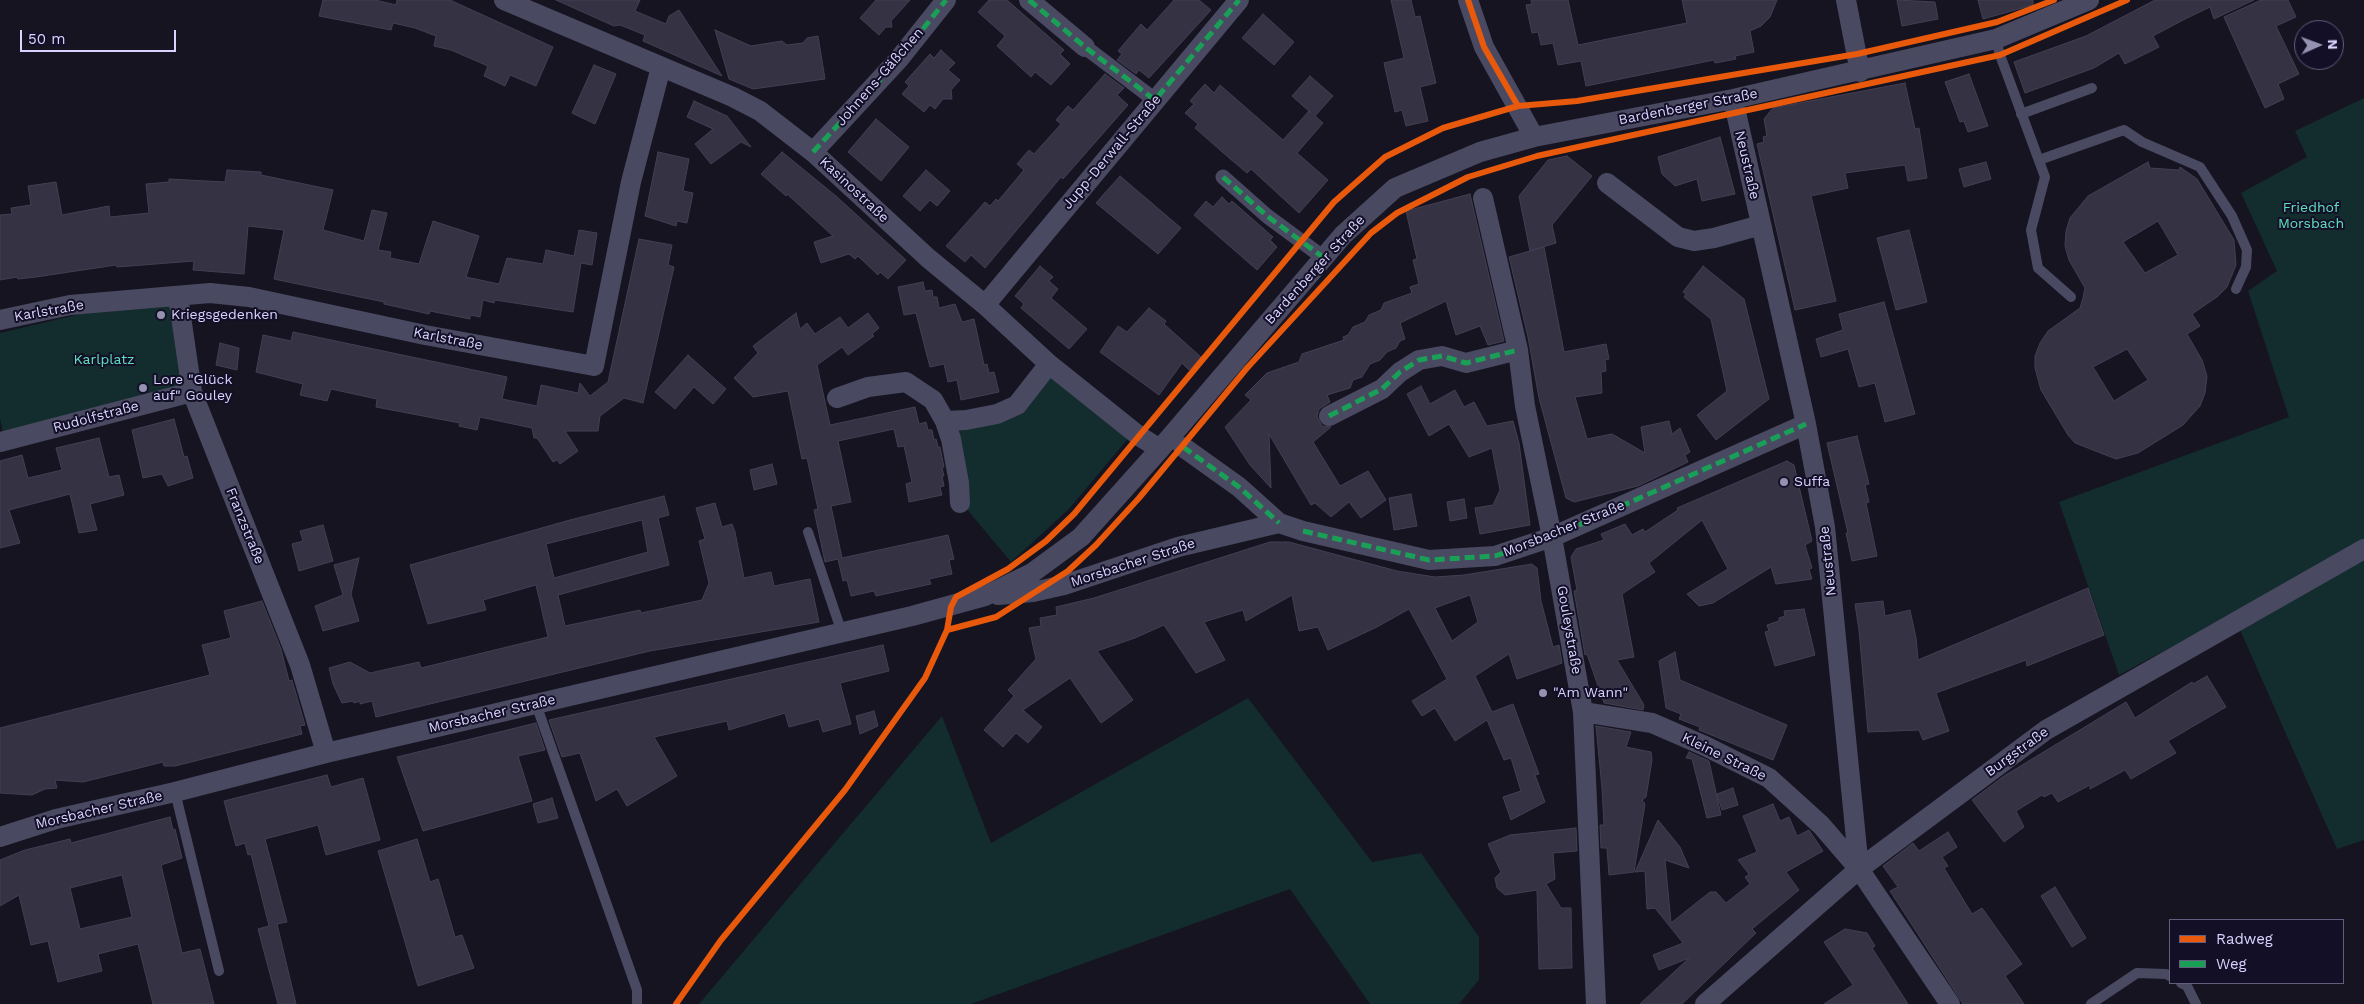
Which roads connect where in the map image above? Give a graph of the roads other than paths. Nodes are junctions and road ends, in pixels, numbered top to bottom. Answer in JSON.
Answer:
{"nodes":[{"id":1,"x":504,"y":0,"type":"edge"},
{"id":2,"x":946,"y":0,"type":"edge"},
{"id":3,"x":1030,"y":0,"type":"edge"},
{"id":4,"x":1239,"y":0,"type":"edge"},
{"id":5,"x":1468,"y":0,"type":"edge"},
{"id":6,"x":1846,"y":0,"type":"edge"},
{"id":7,"x":2089,"y":0,"type":"edge"},
{"id":8,"x":1996,"y":39,"type":"junction"},
{"id":9,"x":1085,"y":47,"type":"joint"},
{"id":10,"x":661,"y":67,"type":"junction"},
{"id":11,"x":1860,"y":72,"type":"junction"},
{"id":12,"x":2092,"y":88,"type":"dead end"},
{"id":13,"x":1733,"y":99,"type":"junction"},
{"id":14,"x":1155,"y":100,"type":"junction"},
{"id":15,"x":2021,"y":114,"type":"junction"},
{"id":16,"x":1534,"y":137,"type":"junction"},
{"id":17,"x":813,"y":152,"type":"junction"},
{"id":18,"x":2039,"y":160,"type":"junction"},
{"id":19,"x":1223,"y":177,"type":"dead end"},
{"id":20,"x":1607,"y":183,"type":"dead end"},
{"id":21,"x":1484,"y":198,"type":"dead end"},
{"id":22,"x":1761,"y":225,"type":"junction"},
{"id":23,"x":1324,"y":258,"type":"junction"},
{"id":24,"x":2236,"y":290,"type":"dead end"},
{"id":25,"x":178,"y":296,"type":"junction"},
{"id":26,"x":2071,"y":297,"type":"dead end"},
{"id":27,"x":985,"y":305,"type":"junction"},
{"id":28,"x":0,"y":320,"type":"edge"},
{"id":29,"x":1518,"y":350,"type":"junction"},
{"id":30,"x":1049,"y":364,"type":"junction"},
{"id":31,"x":192,"y":392,"type":"junction"},
{"id":32,"x":837,"y":398,"type":"dead end"},
{"id":33,"x":1329,"y":416,"type":"dead end"},
{"id":34,"x":945,"y":421,"type":"junction"},
{"id":35,"x":1806,"y":424,"type":"junction"},
{"id":36,"x":0,"y":442,"type":"edge"},
{"id":37,"x":1183,"y":447,"type":"dead end"},
{"id":38,"x":1160,"y":449,"type":"junction"},
{"id":39,"x":960,"y":503,"type":"dead end"},
{"id":40,"x":1280,"y":524,"type":"junction"},
{"id":41,"x":808,"y":532,"type":"dead end"},
{"id":42,"x":1081,"y":537,"type":"joint"},
{"id":43,"x":1552,"y":537,"type":"junction"},
{"id":44,"x":2364,"y":549,"type":"edge"},
{"id":45,"x":986,"y":596,"type":"junction"},
{"id":46,"x":842,"y":633,"type":"junction"},
{"id":47,"x":536,"y":704,"type":"junction"},
{"id":48,"x":1583,"y":712,"type":"junction"},
{"id":49,"x":326,"y":753,"type":"junction"},
{"id":50,"x":175,"y":792,"type":"junction"},
{"id":51,"x":0,"y":837,"type":"edge"},
{"id":52,"x":1859,"y":869,"type":"junction"},
{"id":53,"x":219,"y":971,"type":"dead end"},
{"id":54,"x":2169,"y":976,"type":"edge"},
{"id":55,"x":2183,"y":984,"type":"edge"},
{"id":56,"x":1715,"y":1001,"type":"edge"},
{"id":57,"x":637,"y":1004,"type":"edge"},
{"id":58,"x":1596,"y":1004,"type":"edge"},
{"id":59,"x":1950,"y":1004,"type":"edge"},
{"id":60,"x":2091,"y":1004,"type":"edge"},
{"id":61,"x":2196,"y":1004,"type":"edge"}],
"edges":[{"from":1,"to":10,"type":"street","name":"Kasinostraße"},
{"from":2,"to":17,"type":"street","name":"Johnens-Gäßchen"},
{"from":3,"to":9,"type":"street"},
{"from":4,"to":14,"type":"street","name":"Jupp-Derwall-Straße"},
{"from":5,"to":16,"type":"street"},
{"from":6,"to":11,"type":"street"},
{"from":7,"to":8,"type":"street","name":"Bardenberger Straße"},
{"from":8,"to":11,"type":"street","name":"Bardenberger Straße"},
{"from":8,"to":15,"type":"lane"},
{"from":9,"to":14,"type":"street"},
{"from":10,"to":17,"type":"street","name":"Kasinostraße"},
{"from":10,"to":25,"type":"street","name":"Karlstraße"},
{"from":11,"to":13,"type":"street","name":"Bardenberger Straße"},
{"from":12,"to":15,"type":"lane"},
{"from":13,"to":16,"type":"street","name":"Bardenberger Straße"},
{"from":13,"to":22,"type":"street","name":"Neustraße"},
{"from":14,"to":27,"type":"street","name":"Jupp-Derwall-Straße"},
{"from":15,"to":18,"type":"lane"},
{"from":16,"to":23,"type":"street","name":"Bardenberger Straße"},
{"from":17,"to":27,"type":"street","name":"Kasinostraße"},
{"from":18,"to":24,"type":"lane"},
{"from":18,"to":26,"type":"lane"},
{"from":19,"to":23,"type":"street"},
{"from":20,"to":22,"type":"street"},
{"from":21,"to":29,"type":"street","name":"Gouleystraße"},
{"from":22,"to":35,"type":"street","name":"Neustraße"},
{"from":23,"to":38,"type":"street","name":"Bardenberger Straße"},
{"from":25,"to":28,"type":"street","name":"Karlstraße"},
{"from":25,"to":31,"type":"street","name":"Franzstraße"},
{"from":27,"to":30,"type":"street","name":"Kasinostraße"},
{"from":29,"to":33,"type":"street"},
{"from":29,"to":43,"type":"street","name":"Gouleystraße"},
{"from":30,"to":34,"type":"street"},
{"from":30,"to":38,"type":"street","name":"Kasinostraße"},
{"from":31,"to":36,"type":"street","name":"Rudolfstraße"},
{"from":31,"to":49,"type":"street","name":"Franzstraße"},
{"from":32,"to":34,"type":"street"},
{"from":34,"to":39,"type":"street"},
{"from":35,"to":43,"type":"street","name":"Morsbacher Straße"},
{"from":35,"to":52,"type":"street","name":"Neustraße"},
{"from":37,"to":40,"type":"street","name":"Morsbacher Straße"},
{"from":38,"to":42,"type":"street","name":"Bardenberger Straße"},
{"from":40,"to":43,"type":"street","name":"Morsbacher Straße"},
{"from":40,"to":45,"type":"street","name":"Morsbacher Straße"},
{"from":41,"to":46,"type":"lane"},
{"from":42,"to":45,"type":"street","name":"Morsbacher Straße"},
{"from":43,"to":48,"type":"street","name":"Gouleystraße"},
{"from":44,"to":52,"type":"street","name":"Burgstraße"},
{"from":45,"to":46,"type":"street","name":"Morsbacher Straße"},
{"from":46,"to":47,"type":"street","name":"Morsbacher Straße"},
{"from":47,"to":49,"type":"street","name":"Morsbacher Straße"},
{"from":47,"to":57,"type":"lane"},
{"from":48,"to":52,"type":"street","name":"Kleine Straße"},
{"from":48,"to":58,"type":"street","name":"Gouleystraße"},
{"from":49,"to":50,"type":"street","name":"Morsbacher Straße"},
{"from":50,"to":51,"type":"street","name":"Morsbacher Straße"},
{"from":50,"to":53,"type":"lane"},
{"from":52,"to":56,"type":"street","name":"Burgstraße"},
{"from":52,"to":59,"type":"street","name":"Neustraße"},
{"from":54,"to":60,"type":"lane"},
{"from":55,"to":61,"type":"lane"}]}
